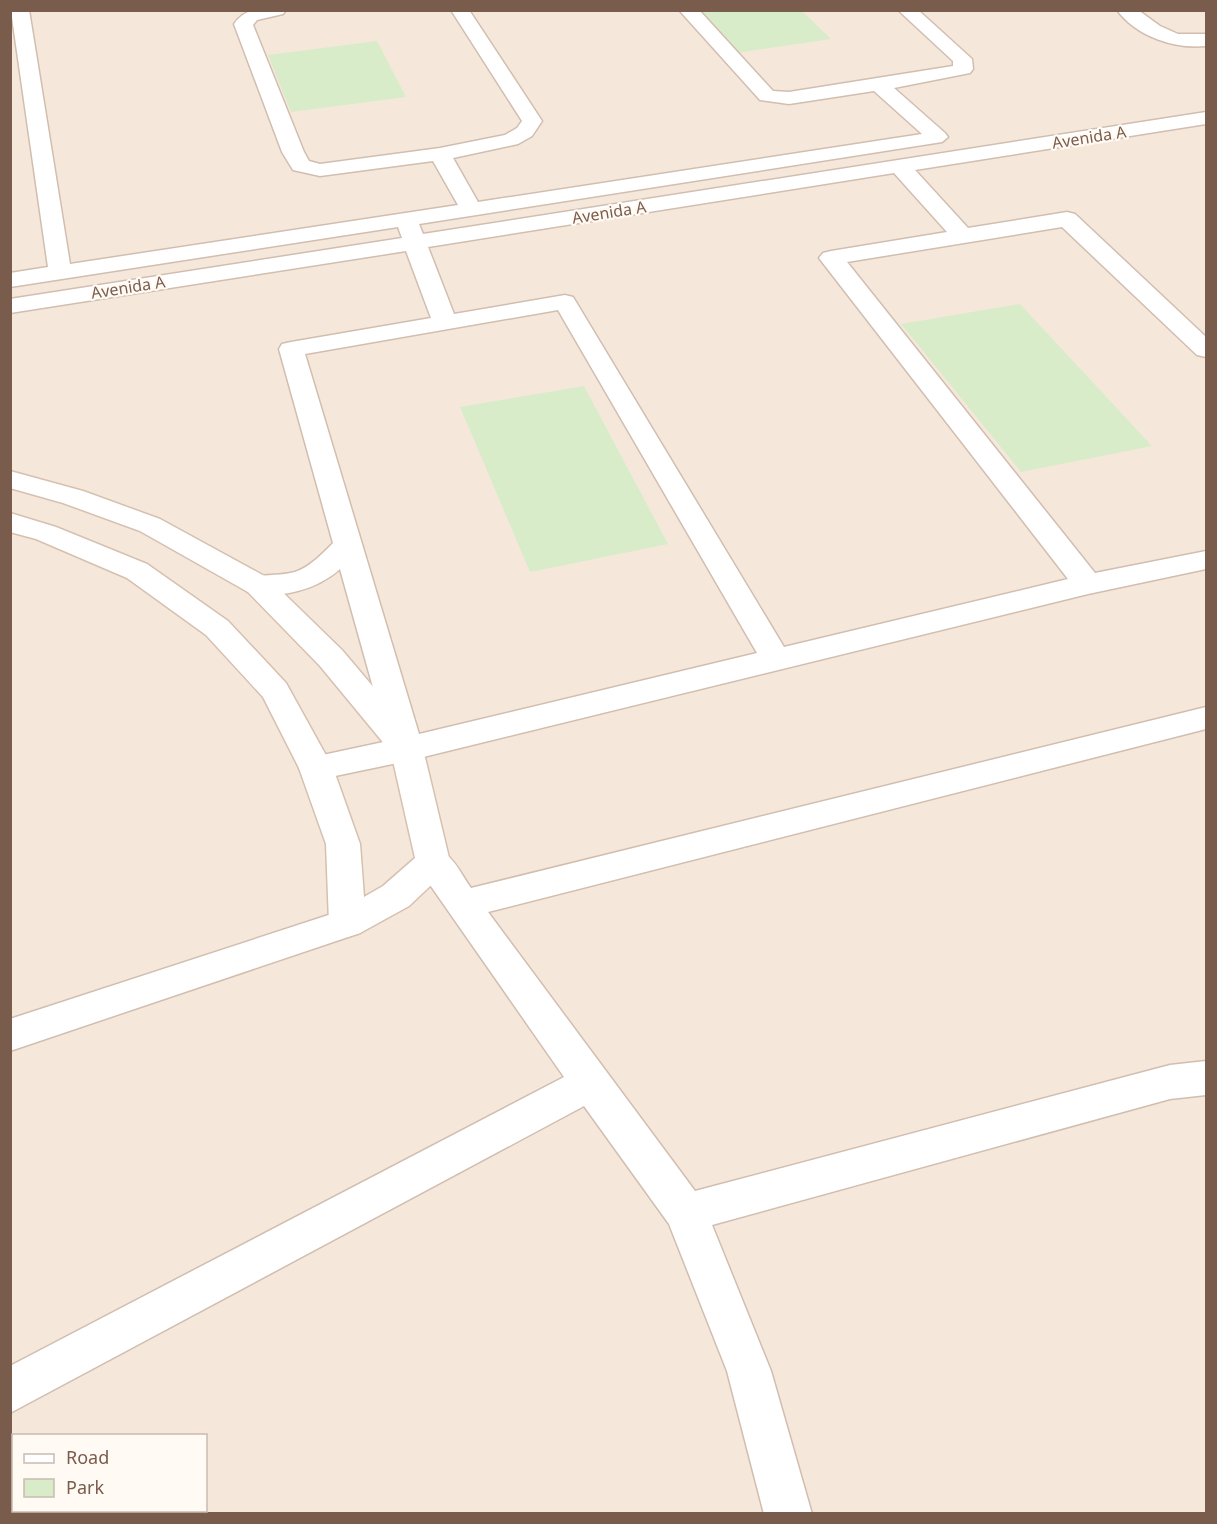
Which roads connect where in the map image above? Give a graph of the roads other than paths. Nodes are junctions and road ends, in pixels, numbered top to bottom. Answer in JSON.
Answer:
{"nodes":[{"id":1,"x":20,"y":10,"type":"edge"},
{"id":2,"x":277,"y":10,"type":"edge"},
{"id":3,"x":460,"y":10,"type":"edge"},
{"id":4,"x":688,"y":10,"type":"edge"},
{"id":5,"x":907,"y":10,"type":"edge"},
{"id":6,"x":1126,"y":10,"type":"edge"},
{"id":7,"x":1206,"y":40,"type":"edge"},
{"id":8,"x":31,"y":82,"type":"junction"},
{"id":9,"x":879,"y":84,"type":"junction"},
{"id":10,"x":10,"y":87,"type":"edge"},
{"id":11,"x":1206,"y":97,"type":"edge"},
{"id":12,"x":1172,"y":102,"type":"dead end"},
{"id":13,"x":1206,"y":118,"type":"edge"},
{"id":14,"x":962,"y":134,"type":"dead end"},
{"id":15,"x":938,"y":138,"type":"junction"},
{"id":16,"x":440,"y":154,"type":"junction"},
{"id":17,"x":900,"y":167,"type":"junction"},
{"id":18,"x":471,"y":209,"type":"junction"},
{"id":19,"x":406,"y":220,"type":"junction"},
{"id":20,"x":962,"y":235,"type":"junction"},
{"id":21,"x":416,"y":242,"type":"junction"},
{"id":22,"x":60,"y":272,"type":"junction"},
{"id":23,"x":10,"y":280,"type":"edge"},
{"id":24,"x":10,"y":306,"type":"edge"},
{"id":25,"x":445,"y":322,"type":"junction"},
{"id":26,"x":1206,"y":350,"type":"edge"},
{"id":27,"x":10,"y":479,"type":"edge"},
{"id":28,"x":10,"y":522,"type":"edge"},
{"id":29,"x":348,"y":545,"type":"junction"},
{"id":30,"x":1206,"y":560,"type":"edge"},
{"id":31,"x":1088,"y":584,"type":"junction"},
{"id":32,"x":258,"y":585,"type":"junction"},
{"id":33,"x":775,"y":658,"type":"junction"},
{"id":34,"x":1206,"y":718,"type":"edge"},
{"id":35,"x":407,"y":749,"type":"junction"},
{"id":36,"x":316,"y":768,"type":"junction"},
{"id":37,"x":433,"y":862,"type":"junction"},
{"id":38,"x":462,"y":904,"type":"junction"},
{"id":39,"x":347,"y":923,"type":"junction"},
{"id":40,"x":10,"y":1035,"type":"edge"},
{"id":41,"x":1206,"y":1078,"type":"edge"},
{"id":42,"x":590,"y":1083,"type":"junction"},
{"id":43,"x":686,"y":1213,"type":"junction"},
{"id":44,"x":10,"y":1391,"type":"edge"},
{"id":45,"x":788,"y":1514,"type":"edge"}],
"edges":[{"from":1,"to":8,"type":"street"},
{"from":2,"to":16,"type":"street"},
{"from":3,"to":16,"type":"street"},
{"from":4,"to":9,"type":"street"},
{"from":5,"to":9,"type":"street"},
{"from":6,"to":7,"type":"street"},
{"from":8,"to":10,"type":"street"},
{"from":8,"to":22,"type":"street"},
{"from":9,"to":15,"type":"street"},
{"from":11,"to":12,"type":"street"},
{"from":13,"to":17,"type":"street","name":"Avenida A"},
{"from":14,"to":15,"type":"street","name":"Avenida A"},
{"from":15,"to":18,"type":"street","name":"Avenida A"},
{"from":16,"to":18,"type":"street"},
{"from":17,"to":20,"type":"street"},
{"from":17,"to":21,"type":"street","name":"Avenida A"},
{"from":18,"to":19,"type":"street","name":"Avenida A"},
{"from":19,"to":21,"type":"street"},
{"from":19,"to":22,"type":"street","name":"Avenida A"},
{"from":20,"to":26,"type":"street"},
{"from":20,"to":31,"type":"street"},
{"from":21,"to":24,"type":"street","name":"Avenida A"},
{"from":21,"to":25,"type":"street"},
{"from":22,"to":23,"type":"street","name":"Avenida A"},
{"from":25,"to":29,"type":"street"},
{"from":25,"to":33,"type":"street"},
{"from":27,"to":32,"type":"street"},
{"from":28,"to":36,"type":"street"},
{"from":29,"to":32,"type":"street"},
{"from":29,"to":35,"type":"street"},
{"from":30,"to":31,"type":"street"},
{"from":31,"to":33,"type":"street"},
{"from":32,"to":35,"type":"street"},
{"from":33,"to":35,"type":"street"},
{"from":34,"to":38,"type":"street"},
{"from":35,"to":36,"type":"street"},
{"from":35,"to":37,"type":"street"},
{"from":36,"to":39,"type":"street"},
{"from":37,"to":38,"type":"street"},
{"from":37,"to":39,"type":"street"},
{"from":38,"to":42,"type":"street"},
{"from":39,"to":40,"type":"street"},
{"from":41,"to":43,"type":"street"},
{"from":42,"to":43,"type":"street"},
{"from":42,"to":44,"type":"street"},
{"from":43,"to":45,"type":"street"}]}
